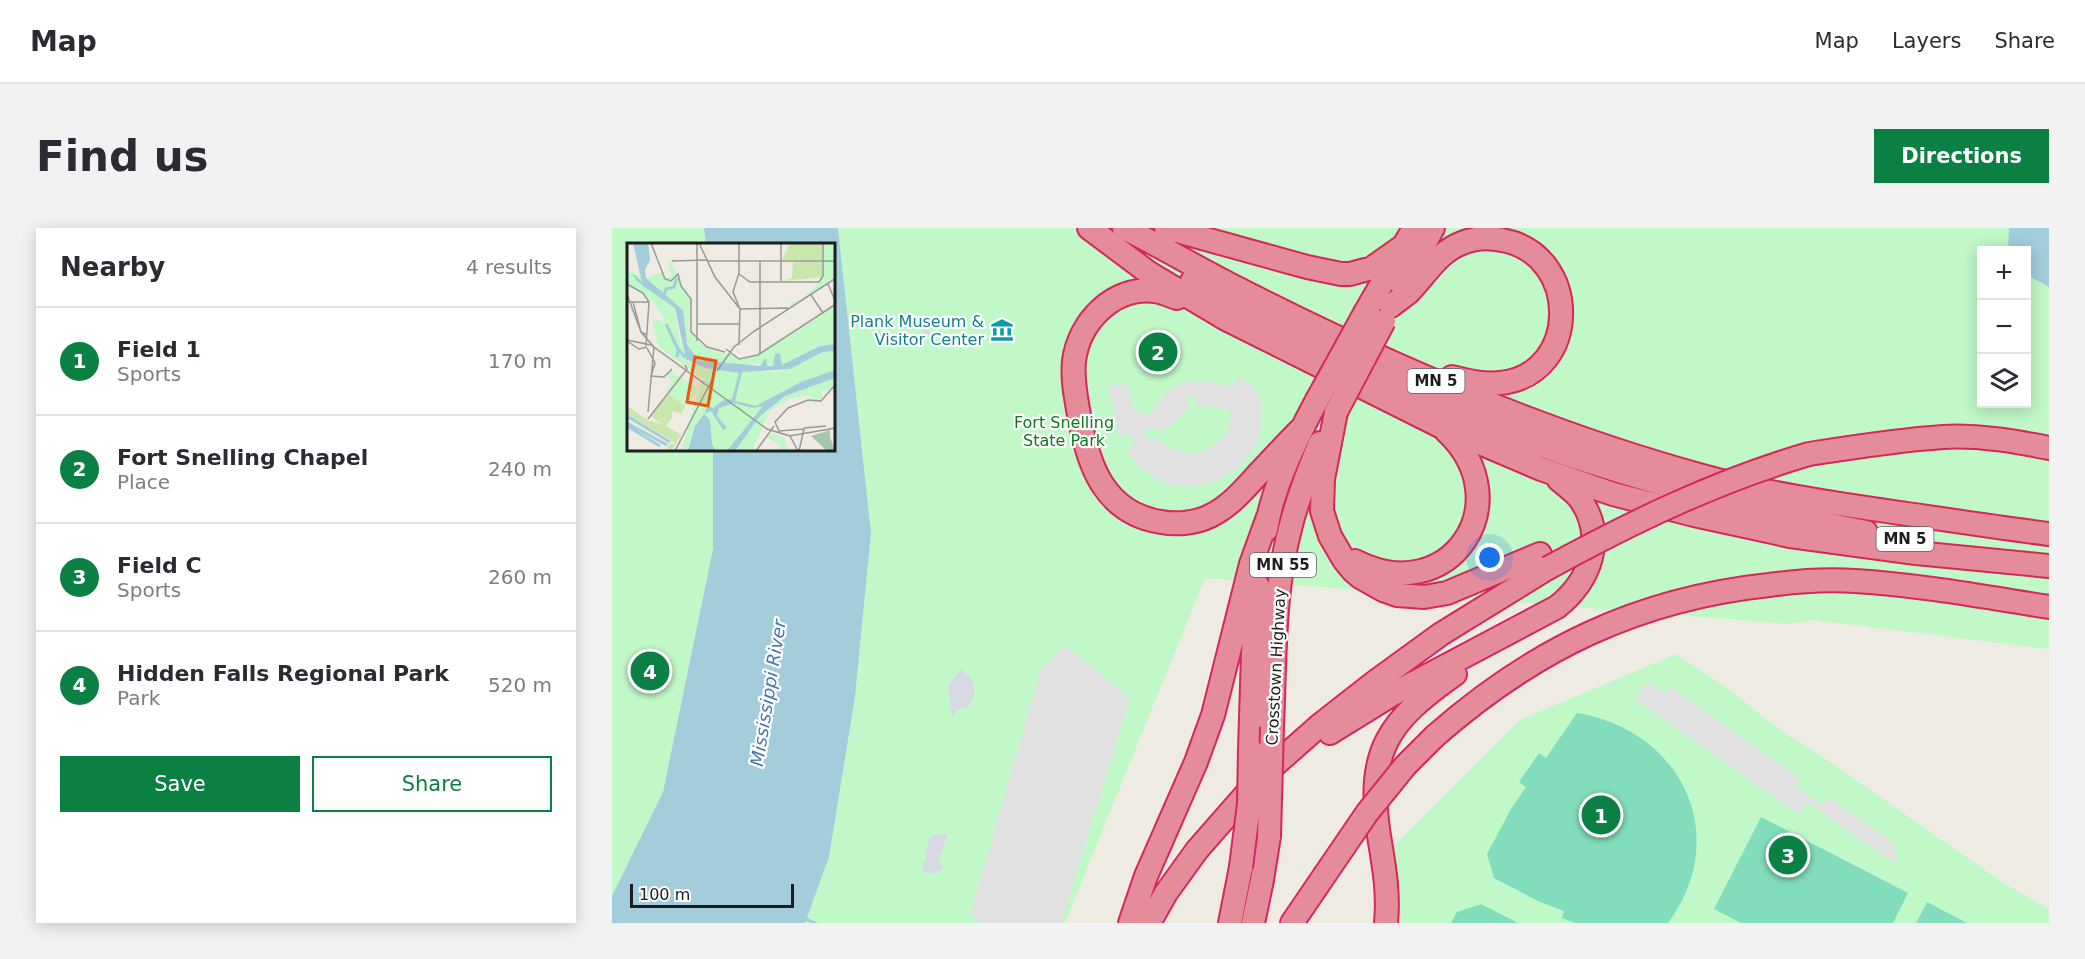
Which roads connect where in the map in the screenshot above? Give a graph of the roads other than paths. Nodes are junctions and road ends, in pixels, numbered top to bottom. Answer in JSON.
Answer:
{"nodes":[{"id":1,"x":1091,"y":228,"type":"edge"},
{"id":2,"x":1124,"y":228,"type":"edge"},
{"id":3,"x":1166,"y":228,"type":"edge"},
{"id":4,"x":1418,"y":234,"type":"edge"},
{"id":5,"x":1204,"y":305,"type":"junction"},
{"id":6,"x":1380,"y":312,"type":"junction"},
{"id":7,"x":1386,"y":358,"type":"junction"},
{"id":8,"x":1327,"y":406,"type":"junction"},
{"id":9,"x":1440,"y":426,"type":"junction"},
{"id":10,"x":1302,"y":428,"type":"junction"},
{"id":11,"x":2049,"y":448,"type":"edge"},
{"id":12,"x":1540,"y":469,"type":"junction"},
{"id":13,"x":1268,"y":517,"type":"junction"},
{"id":14,"x":2049,"y":534,"type":"edge"},
{"id":15,"x":1337,"y":547,"type":"junction"},
{"id":16,"x":1544,"y":561,"type":"junction"},
{"id":17,"x":2049,"y":566,"type":"edge"},
{"id":18,"x":2049,"y":607,"type":"edge"},
{"id":19,"x":1527,"y":623,"type":"junction"},
{"id":20,"x":1285,"y":758,"type":"junction"},
{"id":21,"x":1130,"y":923,"type":"edge"},
{"id":22,"x":1149,"y":923,"type":"edge"},
{"id":23,"x":1230,"y":923,"type":"edge"},
{"id":24,"x":1253,"y":923,"type":"edge"},
{"id":25,"x":1292,"y":923,"type":"edge"},
{"id":26,"x":1386,"y":923,"type":"edge"}],
"edges":[{"from":1,"to":5,"type":"highway"},
{"from":1,"to":17,"type":"highway","number":"MN 5"},
{"from":2,"to":7,"type":"highway","number":"MN 5"},
{"from":3,"to":4,"type":"highway"},
{"from":4,"to":6,"type":"highway","name":"Crosstown Highway","number":"MN 55"},
{"from":5,"to":9,"type":"highway"},
{"from":5,"to":10,"type":"highway"},
{"from":6,"to":7,"type":"highway"},
{"from":6,"to":8,"type":"highway","name":"Crosstown Highway","number":"MN 55","bridge":true},
{"from":7,"to":14,"type":"highway","number":"MN 5"},
{"from":8,"to":10,"type":"highway","name":"Crosstown Highway","number":"MN 55"},
{"from":8,"to":15,"type":"highway"},
{"from":8,"to":24,"type":"highway","name":"Crosstown Highway","number":"MN 55","bridge":true},
{"from":9,"to":12,"type":"highway"},
{"from":9,"to":15,"type":"highway"},
{"from":10,"to":13,"type":"highway","name":"Crosstown Highway","number":"MN 55"},
{"from":11,"to":16,"type":"highway","bridge":true},
{"from":12,"to":17,"type":"highway"},
{"from":12,"to":19,"type":"highway"},
{"from":13,"to":21,"type":"highway"},
{"from":13,"to":23,"type":"highway","name":"Crosstown Highway","number":"MN 55","bridge":true},
{"from":15,"to":16,"type":"highway"},
{"from":16,"to":20,"type":"highway"},
{"from":18,"to":25,"type":"highway","bridge":true},
{"from":19,"to":20,"type":"highway"},
{"from":19,"to":26,"type":"highway"},
{"from":20,"to":22,"type":"highway"}]}
